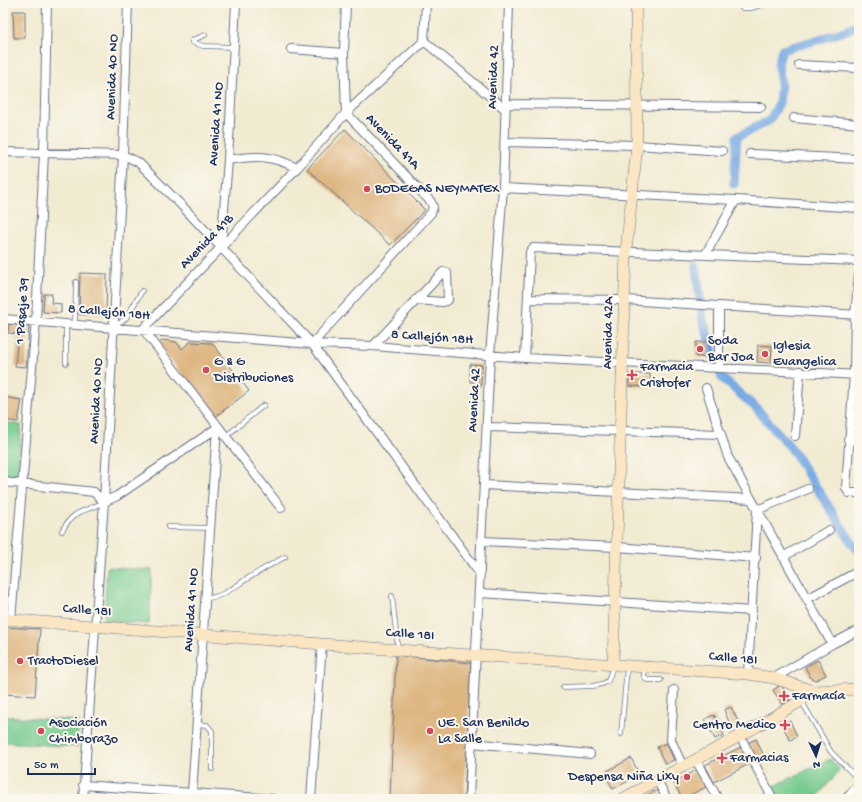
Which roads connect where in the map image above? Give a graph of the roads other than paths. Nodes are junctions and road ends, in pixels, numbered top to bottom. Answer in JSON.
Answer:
{"nodes":[{"id":1,"x":47,"y":3,"type":"edge"},
{"id":2,"x":128,"y":3,"type":"edge"},
{"id":3,"x":236,"y":3,"type":"edge"},
{"id":4,"x":346,"y":3,"type":"edge"},
{"id":5,"x":426,"y":3,"type":"edge"},
{"id":6,"x":509,"y":3,"type":"edge"},
{"id":7,"x":636,"y":3,"type":"edge"},
{"id":8,"x":738,"y":3,"type":"edge"},
{"id":9,"x":768,"y":3,"type":"edge"},
{"id":10,"x":205,"y":35,"type":"dead end"},
{"id":11,"x":424,"y":40,"type":"junction"},
{"id":12,"x":235,"y":47,"type":"junction"},
{"id":13,"x":291,"y":49,"type":"dead end"},
{"id":14,"x":344,"y":53,"type":"junction"},
{"id":15,"x":799,"y":65,"type":"dead end"},
{"id":16,"x":859,"y":68,"type":"edge"},
{"id":17,"x":638,"y":106,"type":"junction"},
{"id":18,"x":506,"y":107,"type":"junction"},
{"id":19,"x":761,"y":107,"type":"dead end"},
{"id":20,"x":346,"y":113,"type":"junction"},
{"id":21,"x":794,"y":118,"type":"dead end"},
{"id":22,"x":859,"y":124,"type":"edge"},
{"id":23,"x":505,"y":142,"type":"junction"},
{"id":24,"x":637,"y":146,"type":"junction"},
{"id":25,"x":722,"y":150,"type":"dead end"},
{"id":26,"x":3,"y":152,"type":"edge"},
{"id":27,"x":44,"y":153,"type":"junction"},
{"id":28,"x":123,"y":154,"type":"junction"},
{"id":29,"x":750,"y":154,"type":"dead end"},
{"id":30,"x":859,"y":159,"type":"edge"},
{"id":31,"x":228,"y":160,"type":"junction"},
{"id":32,"x":297,"y":168,"type":"junction"},
{"id":33,"x":503,"y":188,"type":"junction"},
{"id":34,"x":633,"y":195,"type":"junction"},
{"id":35,"x":736,"y":200,"type":"junction"},
{"id":36,"x":859,"y":208,"type":"edge"},
{"id":37,"x":221,"y":247,"type":"junction"},
{"id":38,"x":626,"y":252,"type":"junction"},
{"id":39,"x":705,"y":255,"type":"junction"},
{"id":40,"x":3,"y":259,"type":"edge"},
{"id":41,"x":859,"y":261,"type":"edge"},
{"id":42,"x":3,"y":269,"type":"edge"},
{"id":43,"x":859,"y":275,"type":"edge"},
{"id":44,"x":76,"y":282,"type":"dead end"},
{"id":45,"x":142,"y":291,"type":"dead end"},
{"id":46,"x":528,"y":299,"type":"junction"},
{"id":47,"x":415,"y":300,"type":"junction"},
{"id":48,"x":625,"y":300,"type":"junction"},
{"id":49,"x":719,"y":306,"type":"junction"},
{"id":50,"x":857,"y":315,"type":"edge"},
{"id":51,"x":3,"y":319,"type":"edge"},
{"id":52,"x":36,"y":320,"type":"junction"},
{"id":53,"x":66,"y":323,"type":"junction"},
{"id":54,"x":75,"y":324,"type":"junction"},
{"id":55,"x":114,"y":327,"type":"junction"},
{"id":56,"x":143,"y":329,"type":"junction"},
{"id":57,"x":312,"y":344,"type":"junction"},
{"id":58,"x":373,"y":346,"type":"junction"},
{"id":59,"x":490,"y":355,"type":"junction"},
{"id":60,"x":525,"y":358,"type":"junction"},
{"id":61,"x":624,"y":362,"type":"junction"},
{"id":62,"x":66,"y":363,"type":"dead end"},
{"id":63,"x":719,"y":367,"type":"junction"},
{"id":64,"x":800,"y":371,"type":"junction"},
{"id":65,"x":856,"y":375,"type":"edge"},
{"id":66,"x":706,"y":388,"type":"dead end"},
{"id":67,"x":264,"y":405,"type":"dead end"},
{"id":68,"x":487,"y":427,"type":"junction"},
{"id":69,"x":218,"y":428,"type":"junction"},
{"id":70,"x":621,"y":430,"type":"junction"},
{"id":71,"x":721,"y":434,"type":"junction"},
{"id":72,"x":795,"y":436,"type":"dead end"},
{"id":73,"x":225,"y":437,"type":"junction"},
{"id":74,"x":848,"y":439,"type":"junction"},
{"id":75,"x":859,"y":439,"type":"edge"},
{"id":76,"x":3,"y":482,"type":"edge"},
{"id":77,"x":22,"y":484,"type":"junction"},
{"id":78,"x":484,"y":485,"type":"junction"},
{"id":79,"x":808,"y":490,"type":"dead end"},
{"id":80,"x":619,"y":493,"type":"junction"},
{"id":81,"x":859,"y":493,"type":"edge"},
{"id":82,"x":751,"y":499,"type":"junction"},
{"id":83,"x":104,"y":502,"type":"junction"},
{"id":84,"x":281,"y":508,"type":"dead end"},
{"id":85,"x":757,"y":510,"type":"junction"},
{"id":86,"x":168,"y":526,"type":"dead end"},
{"id":87,"x":211,"y":528,"type":"junction"},
{"id":88,"x":62,"y":530,"type":"dead end"},
{"id":89,"x":828,"y":530,"type":"dead end"},
{"id":90,"x":482,"y":541,"type":"junction"},
{"id":91,"x":617,"y":547,"type":"junction"},
{"id":92,"x":285,"y":557,"type":"dead end"},
{"id":93,"x":783,"y":557,"type":"junction"},
{"id":94,"x":756,"y":558,"type":"junction"},
{"id":95,"x":859,"y":570,"type":"edge"},
{"id":96,"x":480,"y":574,"type":"junction"},
{"id":97,"x":480,"y":593,"type":"junction"},
{"id":98,"x":392,"y":596,"type":"dead end"},
{"id":99,"x":206,"y":598,"type":"junction"},
{"id":100,"x":807,"y":599,"type":"junction"},
{"id":101,"x":615,"y":602,"type":"junction"},
{"id":102,"x":752,"y":611,"type":"junction"},
{"id":103,"x":7,"y":620,"type":"edge"},
{"id":104,"x":96,"y":626,"type":"junction"},
{"id":105,"x":859,"y":630,"type":"edge"},
{"id":106,"x":204,"y":634,"type":"junction"},
{"id":107,"x":322,"y":643,"type":"junction"},
{"id":108,"x":832,"y":644,"type":"junction"},
{"id":109,"x":398,"y":650,"type":"junction"},
{"id":110,"x":477,"y":654,"type":"junction"},
{"id":111,"x":613,"y":664,"type":"junction"},
{"id":112,"x":628,"y":665,"type":"junction"},
{"id":113,"x":644,"y":666,"type":"junction"},
{"id":114,"x":748,"y":674,"type":"junction"},
{"id":115,"x":774,"y":678,"type":"junction"},
{"id":116,"x":661,"y":680,"type":"dead end"},
{"id":117,"x":563,"y":687,"type":"dead end"},
{"id":118,"x":859,"y":689,"type":"edge"},
{"id":119,"x":674,"y":690,"type":"dead end"},
{"id":120,"x":813,"y":691,"type":"junction"},
{"id":121,"x":801,"y":701,"type":"junction"},
{"id":122,"x":196,"y":724,"type":"junction"},
{"id":123,"x":621,"y":734,"type":"dead end"},
{"id":124,"x":740,"y":736,"type":"junction"},
{"id":125,"x":472,"y":742,"type":"junction"},
{"id":126,"x":590,"y":754,"type":"dead end"},
{"id":127,"x":696,"y":760,"type":"junction"},
{"id":128,"x":683,"y":767,"type":"junction"},
{"id":129,"x":212,"y":769,"type":"dead end"},
{"id":130,"x":657,"y":780,"type":"junction"},
{"id":131,"x":859,"y":780,"type":"edge"},
{"id":132,"x":859,"y":784,"type":"edge"},
{"id":133,"x":84,"y":785,"type":"junction"},
{"id":134,"x":192,"y":793,"type":"junction"},
{"id":135,"x":83,"y":799,"type":"edge"},
{"id":136,"x":273,"y":799,"type":"edge"},
{"id":137,"x":311,"y":799,"type":"edge"},
{"id":138,"x":469,"y":799,"type":"edge"},
{"id":139,"x":622,"y":799,"type":"edge"},
{"id":140,"x":667,"y":799,"type":"edge"},
{"id":141,"x":718,"y":799,"type":"edge"},
{"id":142,"x":773,"y":799,"type":"edge"},
{"id":143,"x":846,"y":799,"type":"edge"}],
"edges":[{"from":1,"to":27,"type":"street","name":"1 Pasaje 39"},
{"from":2,"to":28,"type":"street","name":"Avenida 40 NO"},
{"from":3,"to":12,"type":"street","name":"Avenida 41 NO"},
{"from":4,"to":14,"type":"street","name":"Avenida 41A"},
{"from":5,"to":11,"type":"street"},
{"from":6,"to":18,"type":"street","name":"Avenida 42"},
{"from":7,"to":17,"type":"street","name":"Avenida 42A"},
{"from":8,"to":9,"type":"lane"},
{"from":10,"to":12,"type":"lane"},
{"from":11,"to":18,"type":"street"},
{"from":11,"to":20,"type":"street","name":"Avenida 41B"},
{"from":12,"to":31,"type":"street","name":"Avenida 41 NO"},
{"from":13,"to":14,"type":"street"},
{"from":14,"to":20,"type":"street","name":"Avenida 41A"},
{"from":15,"to":16,"type":"street"},
{"from":17,"to":18,"type":"street"},
{"from":17,"to":19,"type":"street"},
{"from":17,"to":24,"type":"street","name":"Avenida 42A"},
{"from":18,"to":23,"type":"street","name":"Avenida 42"},
{"from":20,"to":32,"type":"street","name":"Avenida 41B"},
{"from":20,"to":57,"type":"street","name":"Avenida 41A"},
{"from":21,"to":22,"type":"street"},
{"from":23,"to":24,"type":"street"},
{"from":23,"to":33,"type":"street","name":"Avenida 42"},
{"from":24,"to":25,"type":"street"},
{"from":24,"to":34,"type":"street","name":"Avenida 42A"},
{"from":26,"to":27,"type":"street"},
{"from":27,"to":28,"type":"street"},
{"from":27,"to":52,"type":"street","name":"1 Pasaje 39"},
{"from":28,"to":37,"type":"street"},
{"from":28,"to":55,"type":"street","name":"Avenida 40 NO"},
{"from":29,"to":30,"type":"street"},
{"from":31,"to":32,"type":"street"},
{"from":31,"to":37,"type":"street","name":"Avenida 41 NO"},
{"from":32,"to":37,"type":"street","name":"Avenida 41B"},
{"from":33,"to":34,"type":"street"},
{"from":33,"to":59,"type":"street","name":"Avenida 42"},
{"from":34,"to":35,"type":"street"},
{"from":34,"to":38,"type":"street","name":"Avenida 42A"},
{"from":35,"to":36,"type":"street"},
{"from":35,"to":39,"type":"street"},
{"from":37,"to":56,"type":"street","name":"Avenida 41B"},
{"from":37,"to":57,"type":"street"},
{"from":38,"to":39,"type":"street"},
{"from":38,"to":46,"type":"street"},
{"from":38,"to":48,"type":"street","name":"Avenida 42A"},
{"from":39,"to":41,"type":"street"},
{"from":40,"to":42,"type":"lane"},
{"from":43,"to":50,"type":"street"},
{"from":44,"to":54,"type":"lane"},
{"from":45,"to":55,"type":"lane"},
{"from":46,"to":48,"type":"street"},
{"from":46,"to":60,"type":"street"},
{"from":47,"to":47,"type":"street"},
{"from":47,"to":58,"type":"street"},
{"from":48,"to":49,"type":"street"},
{"from":48,"to":61,"type":"street","name":"Avenida 42A"},
{"from":49,"to":50,"type":"street"},
{"from":49,"to":63,"type":"street"},
{"from":50,"to":65,"type":"street"},
{"from":51,"to":52,"type":"street","name":"8 Callejón 18H"},
{"from":52,"to":53,"type":"street","name":"8 Callejón 18H"},
{"from":52,"to":77,"type":"street","name":"1 Pasaje 39"},
{"from":53,"to":54,"type":"street","name":"8 Callejón 18H"},
{"from":53,"to":62,"type":"lane"},
{"from":54,"to":55,"type":"street","name":"8 Callejón 18H"},
{"from":55,"to":56,"type":"street","name":"8 Callejón 18H"},
{"from":55,"to":83,"type":"street","name":"Avenida 40 NO"},
{"from":56,"to":57,"type":"street","name":"8 Callejón 18H"},
{"from":56,"to":69,"type":"street"},
{"from":57,"to":58,"type":"street","name":"8 Callejón 18H"},
{"from":57,"to":96,"type":"street"},
{"from":58,"to":59,"type":"street","name":"8 Callejón 18H"},
{"from":59,"to":60,"type":"street","name":"8 Callejón 18H"},
{"from":59,"to":68,"type":"street","name":"Avenida 42"},
{"from":60,"to":61,"type":"street","name":"8 Callejón 18H"},
{"from":61,"to":63,"type":"street","name":"8 Callejón 18H"},
{"from":61,"to":70,"type":"street","name":"Avenida 42A"},
{"from":63,"to":64,"type":"street","name":"8 Callejón 18H"},
{"from":64,"to":65,"type":"street","name":"8 Callejón 18H"},
{"from":64,"to":72,"type":"street"},
{"from":65,"to":74,"type":"street"},
{"from":66,"to":71,"type":"street"},
{"from":67,"to":73,"type":"lane"},
{"from":68,"to":70,"type":"street"},
{"from":68,"to":78,"type":"street","name":"Avenida 42"},
{"from":69,"to":73,"type":"street"},
{"from":69,"to":83,"type":"street"},
{"from":69,"to":87,"type":"street","name":"Avenida 41 NO"},
{"from":70,"to":71,"type":"street"},
{"from":70,"to":80,"type":"street","name":"Avenida 42A"},
{"from":71,"to":82,"type":"street"},
{"from":73,"to":84,"type":"street"},
{"from":74,"to":75,"type":"street"},
{"from":74,"to":81,"type":"street"},
{"from":76,"to":77,"type":"street"},
{"from":77,"to":83,"type":"street"},
{"from":77,"to":103,"type":"street","name":"1 Pasaje 39"},
{"from":78,"to":80,"type":"street"},
{"from":78,"to":90,"type":"street","name":"Avenida 42"},
{"from":79,"to":85,"type":"street"},
{"from":80,"to":82,"type":"street"},
{"from":80,"to":91,"type":"street","name":"Avenida 42A"},
{"from":82,"to":85,"type":"street"},
{"from":83,"to":88,"type":"lane"},
{"from":83,"to":104,"type":"street","name":"Avenida 40 NO"},
{"from":85,"to":93,"type":"street"},
{"from":85,"to":94,"type":"street"},
{"from":86,"to":87,"type":"lane"},
{"from":87,"to":99,"type":"street","name":"Avenida 41 NO"},
{"from":89,"to":93,"type":"street"},
{"from":90,"to":91,"type":"street"},
{"from":90,"to":96,"type":"street","name":"Avenida 42"},
{"from":91,"to":94,"type":"street"},
{"from":91,"to":101,"type":"street","name":"Avenida 42A"},
{"from":92,"to":99,"type":"lane"},
{"from":93,"to":100,"type":"street"},
{"from":94,"to":102,"type":"street"},
{"from":95,"to":100,"type":"street"},
{"from":96,"to":97,"type":"street","name":"Avenida 42"},
{"from":97,"to":101,"type":"street"},
{"from":97,"to":110,"type":"street","name":"Avenida 42"},
{"from":98,"to":109,"type":"lane"},
{"from":99,"to":106,"type":"street","name":"Avenida 41 NO"},
{"from":100,"to":108,"type":"street"},
{"from":101,"to":102,"type":"street"},
{"from":101,"to":111,"type":"street","name":"Avenida 42A"},
{"from":102,"to":114,"type":"street"},
{"from":103,"to":104,"type":"street","name":"Calle 18I"},
{"from":104,"to":106,"type":"street","name":"Calle 18I"},
{"from":104,"to":133,"type":"street","name":"Avenida 40 NO"},
{"from":105,"to":108,"type":"street"},
{"from":106,"to":107,"type":"street","name":"Calle 18I"},
{"from":106,"to":122,"type":"street","name":"Avenida 41 NO"},
{"from":107,"to":109,"type":"street","name":"Calle 18I"},
{"from":107,"to":137,"type":"street"},
{"from":108,"to":115,"type":"street"},
{"from":109,"to":110,"type":"street","name":"Calle 18I"},
{"from":110,"to":111,"type":"street","name":"Calle 18I"},
{"from":110,"to":125,"type":"street","name":"Avenida 42"},
{"from":111,"to":112,"type":"street","name":"Calle 18I"},
{"from":111,"to":117,"type":"lane"},
{"from":112,"to":113,"type":"street","name":"Calle 18I"},
{"from":112,"to":123,"type":"lane"},
{"from":113,"to":114,"type":"street","name":"Calle 18I"},
{"from":113,"to":116,"type":"lane"},
{"from":114,"to":115,"type":"street","name":"Calle 18I"},
{"from":115,"to":120,"type":"street","name":"Calle 18I"},
{"from":118,"to":120,"type":"street"},
{"from":119,"to":128,"type":"street"},
{"from":120,"to":121,"type":"street"},
{"from":121,"to":124,"type":"street"},
{"from":121,"to":131,"type":"lane"},
{"from":122,"to":129,"type":"lane"},
{"from":122,"to":134,"type":"street","name":"Avenida 41 NO"},
{"from":124,"to":127,"type":"street"},
{"from":124,"to":142,"type":"street"},
{"from":125,"to":126,"type":"street"},
{"from":125,"to":138,"type":"street","name":"Avenida 42"},
{"from":127,"to":128,"type":"street"},
{"from":127,"to":141,"type":"street"},
{"from":128,"to":130,"type":"street"},
{"from":130,"to":139,"type":"street"},
{"from":130,"to":140,"type":"street"},
{"from":132,"to":143,"type":"street"},
{"from":133,"to":134,"type":"street"},
{"from":133,"to":135,"type":"street","name":"Avenida 40 NO"},
{"from":134,"to":136,"type":"street"}]}
